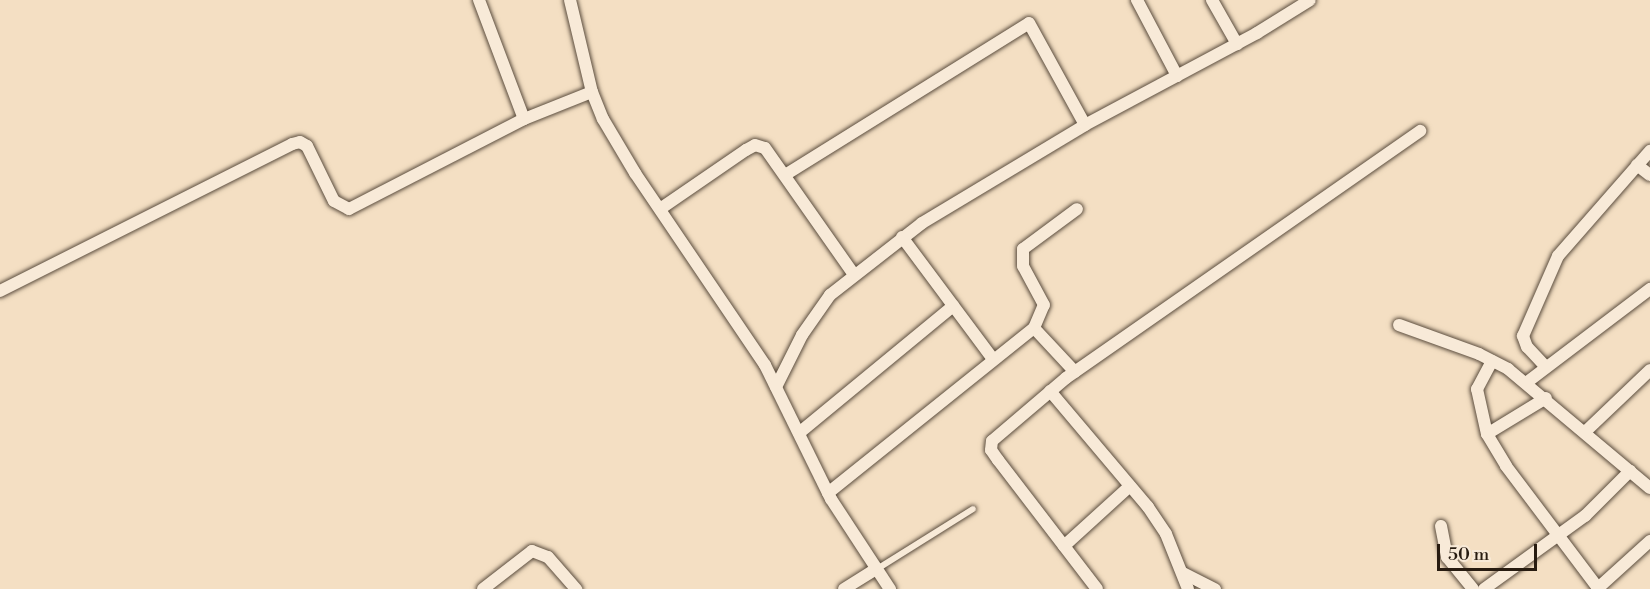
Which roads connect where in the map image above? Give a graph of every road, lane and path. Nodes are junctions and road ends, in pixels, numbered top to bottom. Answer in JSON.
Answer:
{"nodes":[{"id":1,"x":479,"y":0,"type":"edge"},
{"id":2,"x":570,"y":0,"type":"edge"},
{"id":3,"x":1137,"y":0,"type":"edge"},
{"id":4,"x":1212,"y":0,"type":"edge"},
{"id":5,"x":1310,"y":0,"type":"edge"},
{"id":6,"x":1292,"y":4,"type":"edge"},
{"id":7,"x":1237,"y":44,"type":"junction"},
{"id":8,"x":1177,"y":76,"type":"junction"},
{"id":9,"x":592,"y":92,"type":"junction"},
{"id":10,"x":524,"y":119,"type":"junction"},
{"id":11,"x":1085,"y":125,"type":"junction"},
{"id":12,"x":1420,"y":131,"type":"dead end"},
{"id":13,"x":1650,"y":151,"type":"edge"},
{"id":14,"x":1637,"y":165,"type":"junction"},
{"id":15,"x":785,"y":175,"type":"junction"},
{"id":16,"x":1650,"y":175,"type":"edge"},
{"id":17,"x":660,"y":209,"type":"junction"},
{"id":18,"x":1077,"y":210,"type":"dead end"},
{"id":19,"x":902,"y":237,"type":"junction"},
{"id":20,"x":853,"y":273,"type":"junction"},
{"id":21,"x":1650,"y":289,"type":"edge"},
{"id":22,"x":0,"y":291,"type":"edge"},
{"id":23,"x":953,"y":306,"type":"junction"},
{"id":24,"x":1399,"y":324,"type":"dead end"},
{"id":25,"x":1034,"y":328,"type":"junction"},
{"id":26,"x":993,"y":359,"type":"junction"},
{"id":27,"x":1492,"y":361,"type":"junction"},
{"id":28,"x":1545,"y":366,"type":"junction"},
{"id":29,"x":1650,"y":370,"type":"edge"},
{"id":30,"x":1075,"y":372,"type":"junction"},
{"id":31,"x":1526,"y":383,"type":"junction"},
{"id":32,"x":776,"y":387,"type":"junction"},
{"id":33,"x":1050,"y":391,"type":"junction"},
{"id":34,"x":1546,"y":398,"type":"junction"},
{"id":35,"x":1585,"y":432,"type":"junction"},
{"id":36,"x":799,"y":433,"type":"junction"},
{"id":37,"x":1487,"y":434,"type":"junction"},
{"id":38,"x":1630,"y":471,"type":"junction"},
{"id":39,"x":1130,"y":486,"type":"junction"},
{"id":40,"x":1650,"y":489,"type":"edge"},
{"id":41,"x":828,"y":493,"type":"junction"},
{"id":42,"x":973,"y":509,"type":"dead end"},
{"id":43,"x":1441,"y":526,"type":"dead end"},
{"id":44,"x":1560,"y":534,"type":"junction"},
{"id":45,"x":1650,"y":541,"type":"edge"},
{"id":46,"x":1064,"y":546,"type":"junction"},
{"id":47,"x":876,"y":569,"type":"junction"},
{"id":48,"x":1183,"y":573,"type":"junction"},
{"id":49,"x":483,"y":589,"type":"edge"},
{"id":50,"x":576,"y":589,"type":"edge"},
{"id":51,"x":844,"y":589,"type":"edge"},
{"id":52,"x":890,"y":589,"type":"edge"},
{"id":53,"x":1097,"y":589,"type":"edge"},
{"id":54,"x":1188,"y":589,"type":"edge"},
{"id":55,"x":1215,"y":589,"type":"edge"},
{"id":56,"x":1473,"y":589,"type":"edge"},
{"id":57,"x":1484,"y":589,"type":"edge"},
{"id":58,"x":1598,"y":589,"type":"edge"}],
"edges":[{"from":1,"to":10,"type":"street"},
{"from":2,"to":9,"type":"street"},
{"from":3,"to":8,"type":"street"},
{"from":4,"to":7,"type":"street"},
{"from":5,"to":6,"type":"street"},
{"from":6,"to":7,"type":"street"},
{"from":7,"to":8,"type":"street"},
{"from":8,"to":11,"type":"street"},
{"from":9,"to":10,"type":"street"},
{"from":9,"to":17,"type":"street"},
{"from":10,"to":22,"type":"street"},
{"from":11,"to":15,"type":"street"},
{"from":11,"to":19,"type":"street"},
{"from":12,"to":30,"type":"street"},
{"from":13,"to":14,"type":"street"},
{"from":14,"to":16,"type":"street"},
{"from":14,"to":28,"type":"street"},
{"from":15,"to":17,"type":"street"},
{"from":15,"to":20,"type":"street"},
{"from":17,"to":32,"type":"street"},
{"from":18,"to":25,"type":"street"},
{"from":19,"to":20,"type":"street"},
{"from":19,"to":23,"type":"street"},
{"from":20,"to":32,"type":"street"},
{"from":21,"to":28,"type":"street"},
{"from":23,"to":26,"type":"street"},
{"from":23,"to":36,"type":"street"},
{"from":24,"to":27,"type":"street"},
{"from":25,"to":26,"type":"street"},
{"from":25,"to":30,"type":"street"},
{"from":26,"to":41,"type":"street"},
{"from":27,"to":31,"type":"street"},
{"from":27,"to":37,"type":"street"},
{"from":28,"to":31,"type":"street"},
{"from":29,"to":35,"type":"street"},
{"from":30,"to":33,"type":"street"},
{"from":31,"to":34,"type":"street"},
{"from":32,"to":36,"type":"street"},
{"from":33,"to":39,"type":"street"},
{"from":33,"to":46,"type":"street"},
{"from":34,"to":35,"type":"street"},
{"from":34,"to":37,"type":"street"},
{"from":35,"to":38,"type":"street"},
{"from":36,"to":41,"type":"street"},
{"from":37,"to":44,"type":"street"},
{"from":38,"to":40,"type":"street"},
{"from":38,"to":44,"type":"street"},
{"from":39,"to":46,"type":"street"},
{"from":39,"to":48,"type":"street"},
{"from":41,"to":47,"type":"street"},
{"from":42,"to":47,"type":"lane"},
{"from":43,"to":56,"type":"street"},
{"from":44,"to":57,"type":"street"},
{"from":44,"to":58,"type":"street"},
{"from":45,"to":58,"type":"street"},
{"from":46,"to":53,"type":"street"},
{"from":47,"to":51,"type":"street"},
{"from":47,"to":52,"type":"street"},
{"from":48,"to":54,"type":"street"},
{"from":48,"to":55,"type":"street"},
{"from":49,"to":50,"type":"street"}]}
